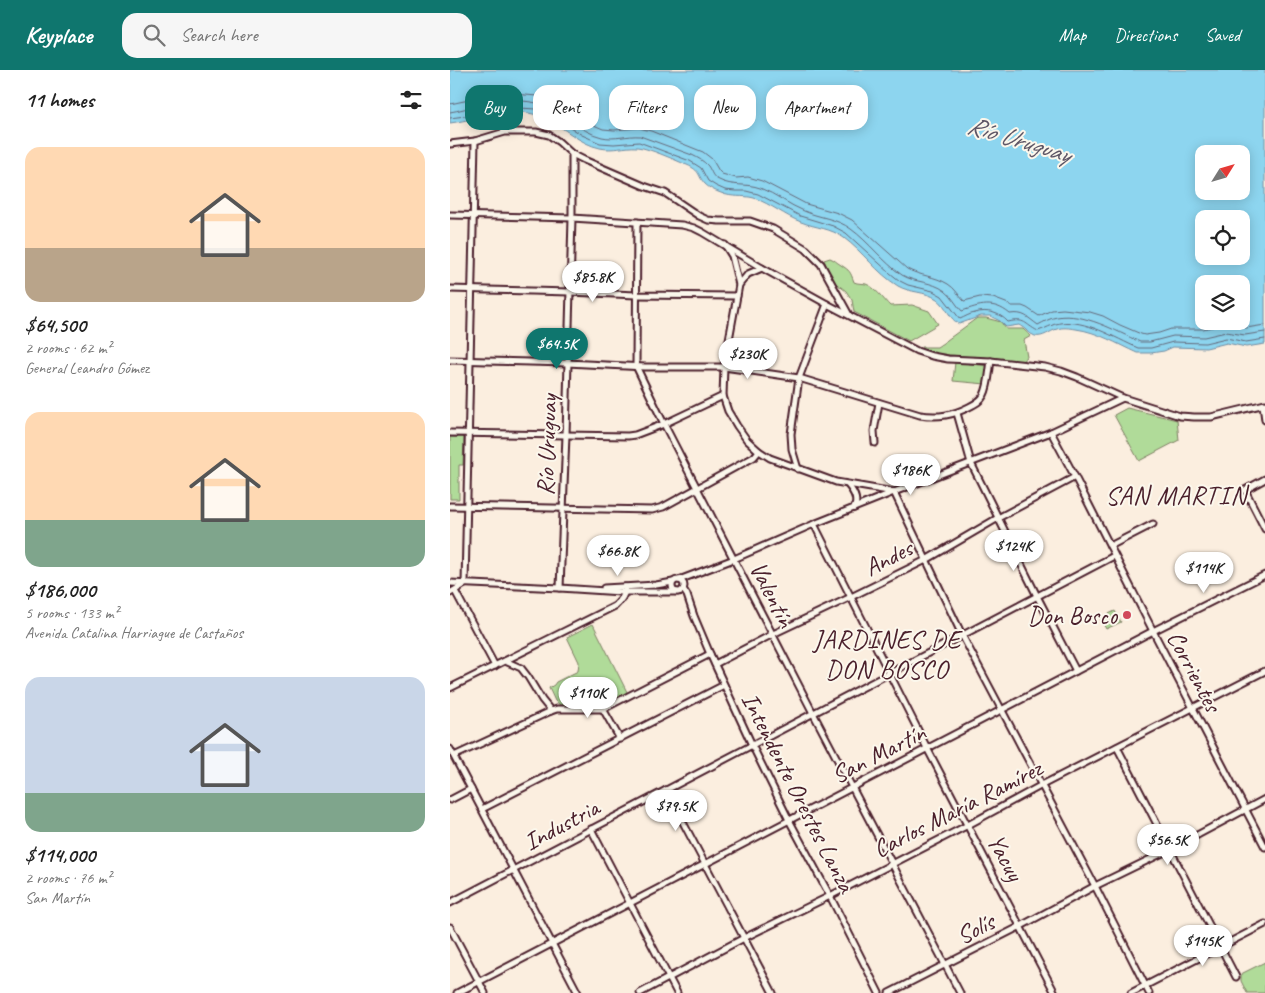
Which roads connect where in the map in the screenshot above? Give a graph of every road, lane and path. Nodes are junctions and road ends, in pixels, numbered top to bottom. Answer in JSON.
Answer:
{"nodes":[{"id":1,"x":475,"y":141,"type":"junction"},
{"id":2,"x":450,"y":144,"type":"edge"},
{"id":3,"x":572,"y":154,"type":"junction"},
{"id":4,"x":450,"y":215,"type":"edge"},
{"id":5,"x":474,"y":216,"type":"junction"},
{"id":6,"x":572,"y":218,"type":"junction"},
{"id":7,"x":637,"y":222,"type":"junction"},
{"id":8,"x":725,"y":245,"type":"junction"},
{"id":9,"x":762,"y":268,"type":"junction"},
{"id":10,"x":739,"y":285,"type":"junction"},
{"id":11,"x":450,"y":288,"type":"edge"},
{"id":12,"x":472,"y":289,"type":"junction"},
{"id":13,"x":570,"y":292,"type":"junction"},
{"id":14,"x":636,"y":295,"type":"junction"},
{"id":15,"x":736,"y":296,"type":"junction"},
{"id":16,"x":827,"y":304,"type":"junction"},
{"id":17,"x":849,"y":315,"type":"junction"},
{"id":18,"x":450,"y":360,"type":"edge"},
{"id":19,"x":470,"y":361,"type":"junction"},
{"id":20,"x":992,"y":361,"type":"junction"},
{"id":21,"x":567,"y":363,"type":"junction"},
{"id":22,"x":636,"y":366,"type":"junction"},
{"id":23,"x":724,"y":366,"type":"junction"},
{"id":24,"x":799,"y":378,"type":"junction"},
{"id":25,"x":723,"y":396,"type":"junction"},
{"id":26,"x":1123,"y":398,"type":"junction"},
{"id":27,"x":879,"y":403,"type":"junction"},
{"id":28,"x":1264,"y":405,"type":"edge"},
{"id":29,"x":957,"y":413,"type":"junction"},
{"id":30,"x":1265,"y":420,"type":"edge"},
{"id":31,"x":664,"y":424,"type":"junction"},
{"id":32,"x":1051,"y":432,"type":"junction"},
{"id":33,"x":450,"y":433,"type":"edge"},
{"id":34,"x":469,"y":433,"type":"junction"},
{"id":35,"x":566,"y":434,"type":"junction"},
{"id":36,"x":875,"y":443,"type":"dead end"},
{"id":37,"x":759,"y":451,"type":"junction"},
{"id":38,"x":971,"y":463,"type":"junction"},
{"id":39,"x":798,"y":469,"type":"junction"},
{"id":40,"x":1075,"y":477,"type":"junction"},
{"id":41,"x":1265,"y":479,"type":"edge"},
{"id":42,"x":848,"y":484,"type":"junction"},
{"id":43,"x":697,"y":488,"type":"junction"},
{"id":44,"x":894,"y":492,"type":"junction"},
{"id":45,"x":450,"y":506,"type":"edge"},
{"id":46,"x":467,"y":506,"type":"junction"},
{"id":47,"x":564,"y":508,"type":"junction"},
{"id":48,"x":854,"y":508,"type":"junction"},
{"id":49,"x":998,"y":518,"type":"junction"},
{"id":50,"x":814,"y":524,"type":"junction"},
{"id":51,"x":1153,"y":524,"type":"dead end"},
{"id":52,"x":1265,"y":529,"type":"edge"},
{"id":53,"x":1110,"y":546,"type":"junction"},
{"id":54,"x":1114,"y":556,"type":"junction"},
{"id":55,"x":734,"y":559,"type":"junction"},
{"id":56,"x":926,"y":560,"type":"junction"},
{"id":57,"x":1265,"y":575,"type":"edge"},
{"id":58,"x":692,"y":576,"type":"junction"},
{"id":59,"x":676,"y":581,"type":"junction"},
{"id":60,"x":450,"y":583,"type":"edge"},
{"id":61,"x":465,"y":584,"type":"junction"},
{"id":62,"x":563,"y":588,"type":"junction"},
{"id":63,"x":625,"y":590,"type":"junction"},
{"id":64,"x":681,"y":590,"type":"junction"},
{"id":65,"x":452,"y":592,"type":"edge"},
{"id":66,"x":1037,"y":596,"type":"junction"},
{"id":67,"x":851,"y":597,"type":"junction"},
{"id":68,"x":1152,"y":631,"type":"junction"},
{"id":69,"x":773,"y":634,"type":"junction"},
{"id":70,"x":962,"y":635,"type":"junction"},
{"id":71,"x":710,"y":654,"type":"junction"},
{"id":72,"x":505,"y":661,"type":"junction"},
{"id":73,"x":715,"y":664,"type":"junction"},
{"id":74,"x":495,"y":666,"type":"junction"},
{"id":75,"x":1076,"y":671,"type":"junction"},
{"id":76,"x":1265,"y":671,"type":"edge"},
{"id":77,"x":889,"y":674,"type":"junction"},
{"id":78,"x":724,"y":685,"type":"junction"},
{"id":79,"x":450,"y":688,"type":"edge"},
{"id":80,"x":1193,"y":708,"type":"junction"},
{"id":81,"x":603,"y":709,"type":"junction"},
{"id":82,"x":1001,"y":710,"type":"junction"},
{"id":83,"x":551,"y":711,"type":"junction"},
{"id":84,"x":813,"y":714,"type":"junction"},
{"id":85,"x":620,"y":739,"type":"junction"},
{"id":86,"x":752,"y":745,"type":"junction"},
{"id":87,"x":1118,"y":747,"type":"junction"},
{"id":88,"x":927,"y":748,"type":"junction"},
{"id":89,"x":450,"y":749,"type":"edge"},
{"id":90,"x":454,"y":756,"type":"junction"},
{"id":91,"x":1042,"y":785,"type":"junction"},
{"id":92,"x":852,"y":788,"type":"junction"},
{"id":93,"x":471,"y":789,"type":"junction"},
{"id":94,"x":666,"y":790,"type":"junction"},
{"id":95,"x":1265,"y":799,"type":"edge"},
{"id":96,"x":450,"y":800,"type":"edge"},
{"id":97,"x":1246,"y":808,"type":"junction"},
{"id":98,"x":482,"y":810,"type":"junction"},
{"id":99,"x":789,"y":820,"type":"junction"},
{"id":100,"x":968,"y":825,"type":"junction"},
{"id":101,"x":591,"y":829,"type":"junction"},
{"id":102,"x":1265,"y":847,"type":"edge"},
{"id":103,"x":1171,"y":849,"type":"junction"},
{"id":104,"x":892,"y":863,"type":"junction"},
{"id":105,"x":704,"y":864,"type":"junction"},
{"id":106,"x":513,"y":870,"type":"junction"},
{"id":107,"x":1095,"y":886,"type":"junction"},
{"id":108,"x":830,"y":896,"type":"junction"},
{"id":109,"x":450,"y":903,"type":"edge"},
{"id":110,"x":629,"y":903,"type":"junction"},
{"id":111,"x":1265,"y":924,"type":"edge"},
{"id":112,"x":1021,"y":926,"type":"junction"},
{"id":113,"x":450,"y":927,"type":"edge"},
{"id":114,"x":744,"y":938,"type":"junction"},
{"id":115,"x":551,"y":943,"type":"junction"},
{"id":116,"x":1220,"y":946,"type":"junction"},
{"id":117,"x":946,"y":964,"type":"junction"},
{"id":118,"x":1236,"y":977,"type":"dead end"},
{"id":119,"x":669,"y":978,"type":"junction"},
{"id":120,"x":478,"y":981,"type":"junction"},
{"id":121,"x":1145,"y":986,"type":"junction"},
{"id":122,"x":457,"y":993,"type":"edge"},
{"id":123,"x":485,"y":993,"type":"edge"},
{"id":124,"x":578,"y":993,"type":"edge"},
{"id":125,"x":640,"y":993,"type":"edge"},
{"id":126,"x":676,"y":993,"type":"edge"},
{"id":127,"x":773,"y":993,"type":"edge"},
{"id":128,"x":879,"y":993,"type":"edge"},
{"id":129,"x":889,"y":993,"type":"edge"},
{"id":130,"x":960,"y":993,"type":"edge"},
{"id":131,"x":1055,"y":993,"type":"edge"},
{"id":132,"x":1131,"y":993,"type":"edge"},
{"id":133,"x":1149,"y":993,"type":"edge"}],
"edges":[{"from":1,"to":2,"type":"street"},
{"from":1,"to":3,"type":"street"},
{"from":1,"to":5,"type":"street"},
{"from":3,"to":6,"type":"street","name":"Río Uruguay"},
{"from":3,"to":17,"type":"street"},
{"from":4,"to":5,"type":"street"},
{"from":5,"to":6,"type":"street"},
{"from":5,"to":12,"type":"street"},
{"from":6,"to":7,"type":"street"},
{"from":6,"to":13,"type":"street","name":"Río Uruguay"},
{"from":7,"to":8,"type":"street"},
{"from":7,"to":14,"type":"street","name":"Valentín"},
{"from":8,"to":9,"type":"street"},
{"from":8,"to":10,"type":"street"},
{"from":9,"to":10,"type":"street"},
{"from":9,"to":16,"type":"street"},
{"from":10,"to":15,"type":"street"},
{"from":11,"to":12,"type":"street"},
{"from":12,"to":13,"type":"street"},
{"from":12,"to":19,"type":"street"},
{"from":13,"to":14,"type":"street"},
{"from":13,"to":21,"type":"street","name":"Río Uruguay"},
{"from":14,"to":15,"type":"street"},
{"from":14,"to":22,"type":"street","name":"Valentín"},
{"from":15,"to":23,"type":"street"},
{"from":16,"to":17,"type":"street"},
{"from":16,"to":24,"type":"street"},
{"from":17,"to":20,"type":"street"},
{"from":18,"to":19,"type":"street"},
{"from":19,"to":21,"type":"street"},
{"from":19,"to":34,"type":"street"},
{"from":20,"to":26,"type":"street"},
{"from":20,"to":29,"type":"street"},
{"from":21,"to":22,"type":"street"},
{"from":21,"to":35,"type":"street","name":"Río Uruguay"},
{"from":22,"to":23,"type":"street"},
{"from":22,"to":31,"type":"street","name":"Valentín"},
{"from":23,"to":24,"type":"street"},
{"from":23,"to":25,"type":"street"},
{"from":24,"to":27,"type":"street"},
{"from":24,"to":39,"type":"street"},
{"from":25,"to":31,"type":"street"},
{"from":25,"to":37,"type":"street"},
{"from":26,"to":28,"type":"street"},
{"from":26,"to":32,"type":"street"},
{"from":27,"to":29,"type":"street"},
{"from":27,"to":36,"type":"street"},
{"from":28,"to":30,"type":"street"},
{"from":29,"to":38,"type":"street"},
{"from":31,"to":35,"type":"street"},
{"from":31,"to":43,"type":"street","name":"Valentín"},
{"from":32,"to":38,"type":"street"},
{"from":32,"to":40,"type":"street","name":"Corrientes"},
{"from":33,"to":34,"type":"street"},
{"from":34,"to":35,"type":"street"},
{"from":34,"to":46,"type":"street"},
{"from":35,"to":47,"type":"street","name":"Río Uruguay"},
{"from":37,"to":39,"type":"street"},
{"from":37,"to":43,"type":"street"},
{"from":38,"to":44,"type":"street"},
{"from":38,"to":49,"type":"street"},
{"from":39,"to":42,"type":"street"},
{"from":40,"to":49,"type":"street","name":"Andes"},
{"from":40,"to":53,"type":"street","name":"Corrientes"},
{"from":41,"to":52,"type":"street"},
{"from":42,"to":44,"type":"street"},
{"from":42,"to":48,"type":"street"},
{"from":43,"to":47,"type":"street"},
{"from":43,"to":55,"type":"street","name":"Valentín"},
{"from":44,"to":48,"type":"street"},
{"from":44,"to":56,"type":"street"},
{"from":45,"to":46,"type":"street"},
{"from":46,"to":47,"type":"street"},
{"from":46,"to":61,"type":"street"},
{"from":47,"to":62,"type":"street","name":"Río Uruguay"},
{"from":48,"to":50,"type":"street"},
{"from":49,"to":56,"type":"street","name":"Andes"},
{"from":49,"to":66,"type":"street"},
{"from":50,"to":55,"type":"street"},
{"from":50,"to":67,"type":"street","name":"Yacuy"},
{"from":51,"to":53,"type":"street"},
{"from":53,"to":54,"type":"street","name":"Corrientes"},
{"from":54,"to":66,"type":"street","name":"Industria"},
{"from":54,"to":68,"type":"street","name":"Corrientes"},
{"from":55,"to":58,"type":"street"},
{"from":55,"to":69,"type":"street","name":"Valentín"},
{"from":56,"to":67,"type":"street","name":"Andes"},
{"from":56,"to":70,"type":"street"},
{"from":57,"to":68,"type":"street","name":"San Martín"},
{"from":58,"to":59,"type":"street"},
{"from":58,"to":64,"type":"street"},
{"from":59,"to":63,"type":"street"},
{"from":59,"to":64,"type":"street"},
{"from":59,"to":64,"type":"street"},
{"from":60,"to":61,"type":"street"},
{"from":61,"to":62,"type":"street"},
{"from":61,"to":65,"type":"street"},
{"from":62,"to":63,"type":"street"},
{"from":63,"to":64,"type":"street"},
{"from":63,"to":72,"type":"street"},
{"from":64,"to":71,"type":"street","name":"Intendente Orestes Lanza"},
{"from":65,"to":74,"type":"street"},
{"from":66,"to":70,"type":"street","name":"Industria"},
{"from":66,"to":75,"type":"street"},
{"from":67,"to":69,"type":"street","name":"Andes"},
{"from":67,"to":77,"type":"street","name":"Yacuy"},
{"from":68,"to":75,"type":"street","name":"San Martín"},
{"from":68,"to":80,"type":"street","name":"Corrientes"},
{"from":69,"to":73,"type":"street","name":"Andes"},
{"from":69,"to":84,"type":"street","name":"Valentín"},
{"from":70,"to":77,"type":"street","name":"Industria"},
{"from":70,"to":82,"type":"street"},
{"from":71,"to":73,"type":"street","name":"Intendente Orestes Lanza"},
{"from":71,"to":81,"type":"street"},
{"from":72,"to":74,"type":"street"},
{"from":72,"to":83,"type":"street"},
{"from":73,"to":78,"type":"street","name":"Intendente Orestes Lanza"},
{"from":74,"to":79,"type":"street"},
{"from":75,"to":82,"type":"street","name":"San Martín"},
{"from":76,"to":80,"type":"street","name":"Carlos María Ramírez"},
{"from":77,"to":84,"type":"street","name":"Industria"},
{"from":77,"to":88,"type":"street","name":"Yacuy"},
{"from":78,"to":85,"type":"street"},
{"from":78,"to":86,"type":"street","name":"Intendente Orestes Lanza"},
{"from":80,"to":87,"type":"street","name":"Carlos María Ramírez"},
{"from":80,"to":97,"type":"street","name":"Corrientes"},
{"from":81,"to":83,"type":"street"},
{"from":81,"to":85,"type":"street"},
{"from":82,"to":88,"type":"street","name":"San Martín"},
{"from":82,"to":91,"type":"street"},
{"from":83,"to":90,"type":"street"},
{"from":84,"to":86,"type":"street","name":"Industria"},
{"from":84,"to":92,"type":"street","name":"Valentín"},
{"from":85,"to":98,"type":"street"},
{"from":86,"to":94,"type":"street","name":"Industria"},
{"from":86,"to":99,"type":"street","name":"Intendente Orestes Lanza"},
{"from":87,"to":91,"type":"street","name":"Carlos María Ramírez"},
{"from":87,"to":103,"type":"street"},
{"from":88,"to":92,"type":"street","name":"San Martín"},
{"from":88,"to":100,"type":"street","name":"Yacuy"},
{"from":89,"to":90,"type":"street"},
{"from":90,"to":93,"type":"street"},
{"from":91,"to":100,"type":"street","name":"Carlos María Ramírez"},
{"from":91,"to":107,"type":"street"},
{"from":92,"to":99,"type":"street","name":"San Martín"},
{"from":92,"to":104,"type":"street","name":"Valentín"},
{"from":93,"to":96,"type":"street"},
{"from":93,"to":98,"type":"street"},
{"from":94,"to":101,"type":"street","name":"Industria"},
{"from":94,"to":105,"type":"street"},
{"from":95,"to":97,"type":"street","name":"Solís"},
{"from":97,"to":102,"type":"street","name":"Corrientes"},
{"from":97,"to":103,"type":"street","name":"Solís"},
{"from":98,"to":106,"type":"street"},
{"from":99,"to":105,"type":"street","name":"San Martín"},
{"from":99,"to":108,"type":"street","name":"Intendente Orestes Lanza"},
{"from":100,"to":104,"type":"street","name":"Carlos María Ramírez"},
{"from":100,"to":112,"type":"street","name":"Yacuy"},
{"from":101,"to":106,"type":"street","name":"Industria"},
{"from":101,"to":110,"type":"street"},
{"from":103,"to":107,"type":"street","name":"Solís"},
{"from":103,"to":116,"type":"street"},
{"from":104,"to":108,"type":"street","name":"Carlos María Ramírez"},
{"from":104,"to":117,"type":"street","name":"Valentín"},
{"from":105,"to":110,"type":"street","name":"San Martín"},
{"from":105,"to":114,"type":"street"},
{"from":106,"to":109,"type":"street","name":"Industria"},
{"from":106,"to":115,"type":"street"},
{"from":107,"to":112,"type":"street","name":"Solís"},
{"from":107,"to":121,"type":"street"},
{"from":108,"to":114,"type":"street","name":"Carlos María Ramírez"},
{"from":108,"to":128,"type":"street","name":"Intendente Orestes Lanza"},
{"from":110,"to":115,"type":"street","name":"San Martín"},
{"from":110,"to":119,"type":"street"},
{"from":111,"to":116,"type":"street"},
{"from":112,"to":117,"type":"street","name":"Solís"},
{"from":112,"to":131,"type":"street","name":"Yacuy"},
{"from":113,"to":120,"type":"street"},
{"from":114,"to":119,"type":"street","name":"Carlos María Ramírez"},
{"from":114,"to":127,"type":"street"},
{"from":115,"to":120,"type":"street","name":"San Martín"},
{"from":115,"to":124,"type":"street"},
{"from":116,"to":118,"type":"street"},
{"from":116,"to":121,"type":"street"},
{"from":117,"to":129,"type":"street","name":"Solís"},
{"from":117,"to":130,"type":"street","name":"Valentín"},
{"from":119,"to":125,"type":"street","name":"Carlos María Ramírez"},
{"from":119,"to":126,"type":"street"},
{"from":120,"to":122,"type":"street","name":"San Martín"},
{"from":120,"to":123,"type":"street"},
{"from":121,"to":132,"type":"street"},
{"from":121,"to":133,"type":"street"}]}
